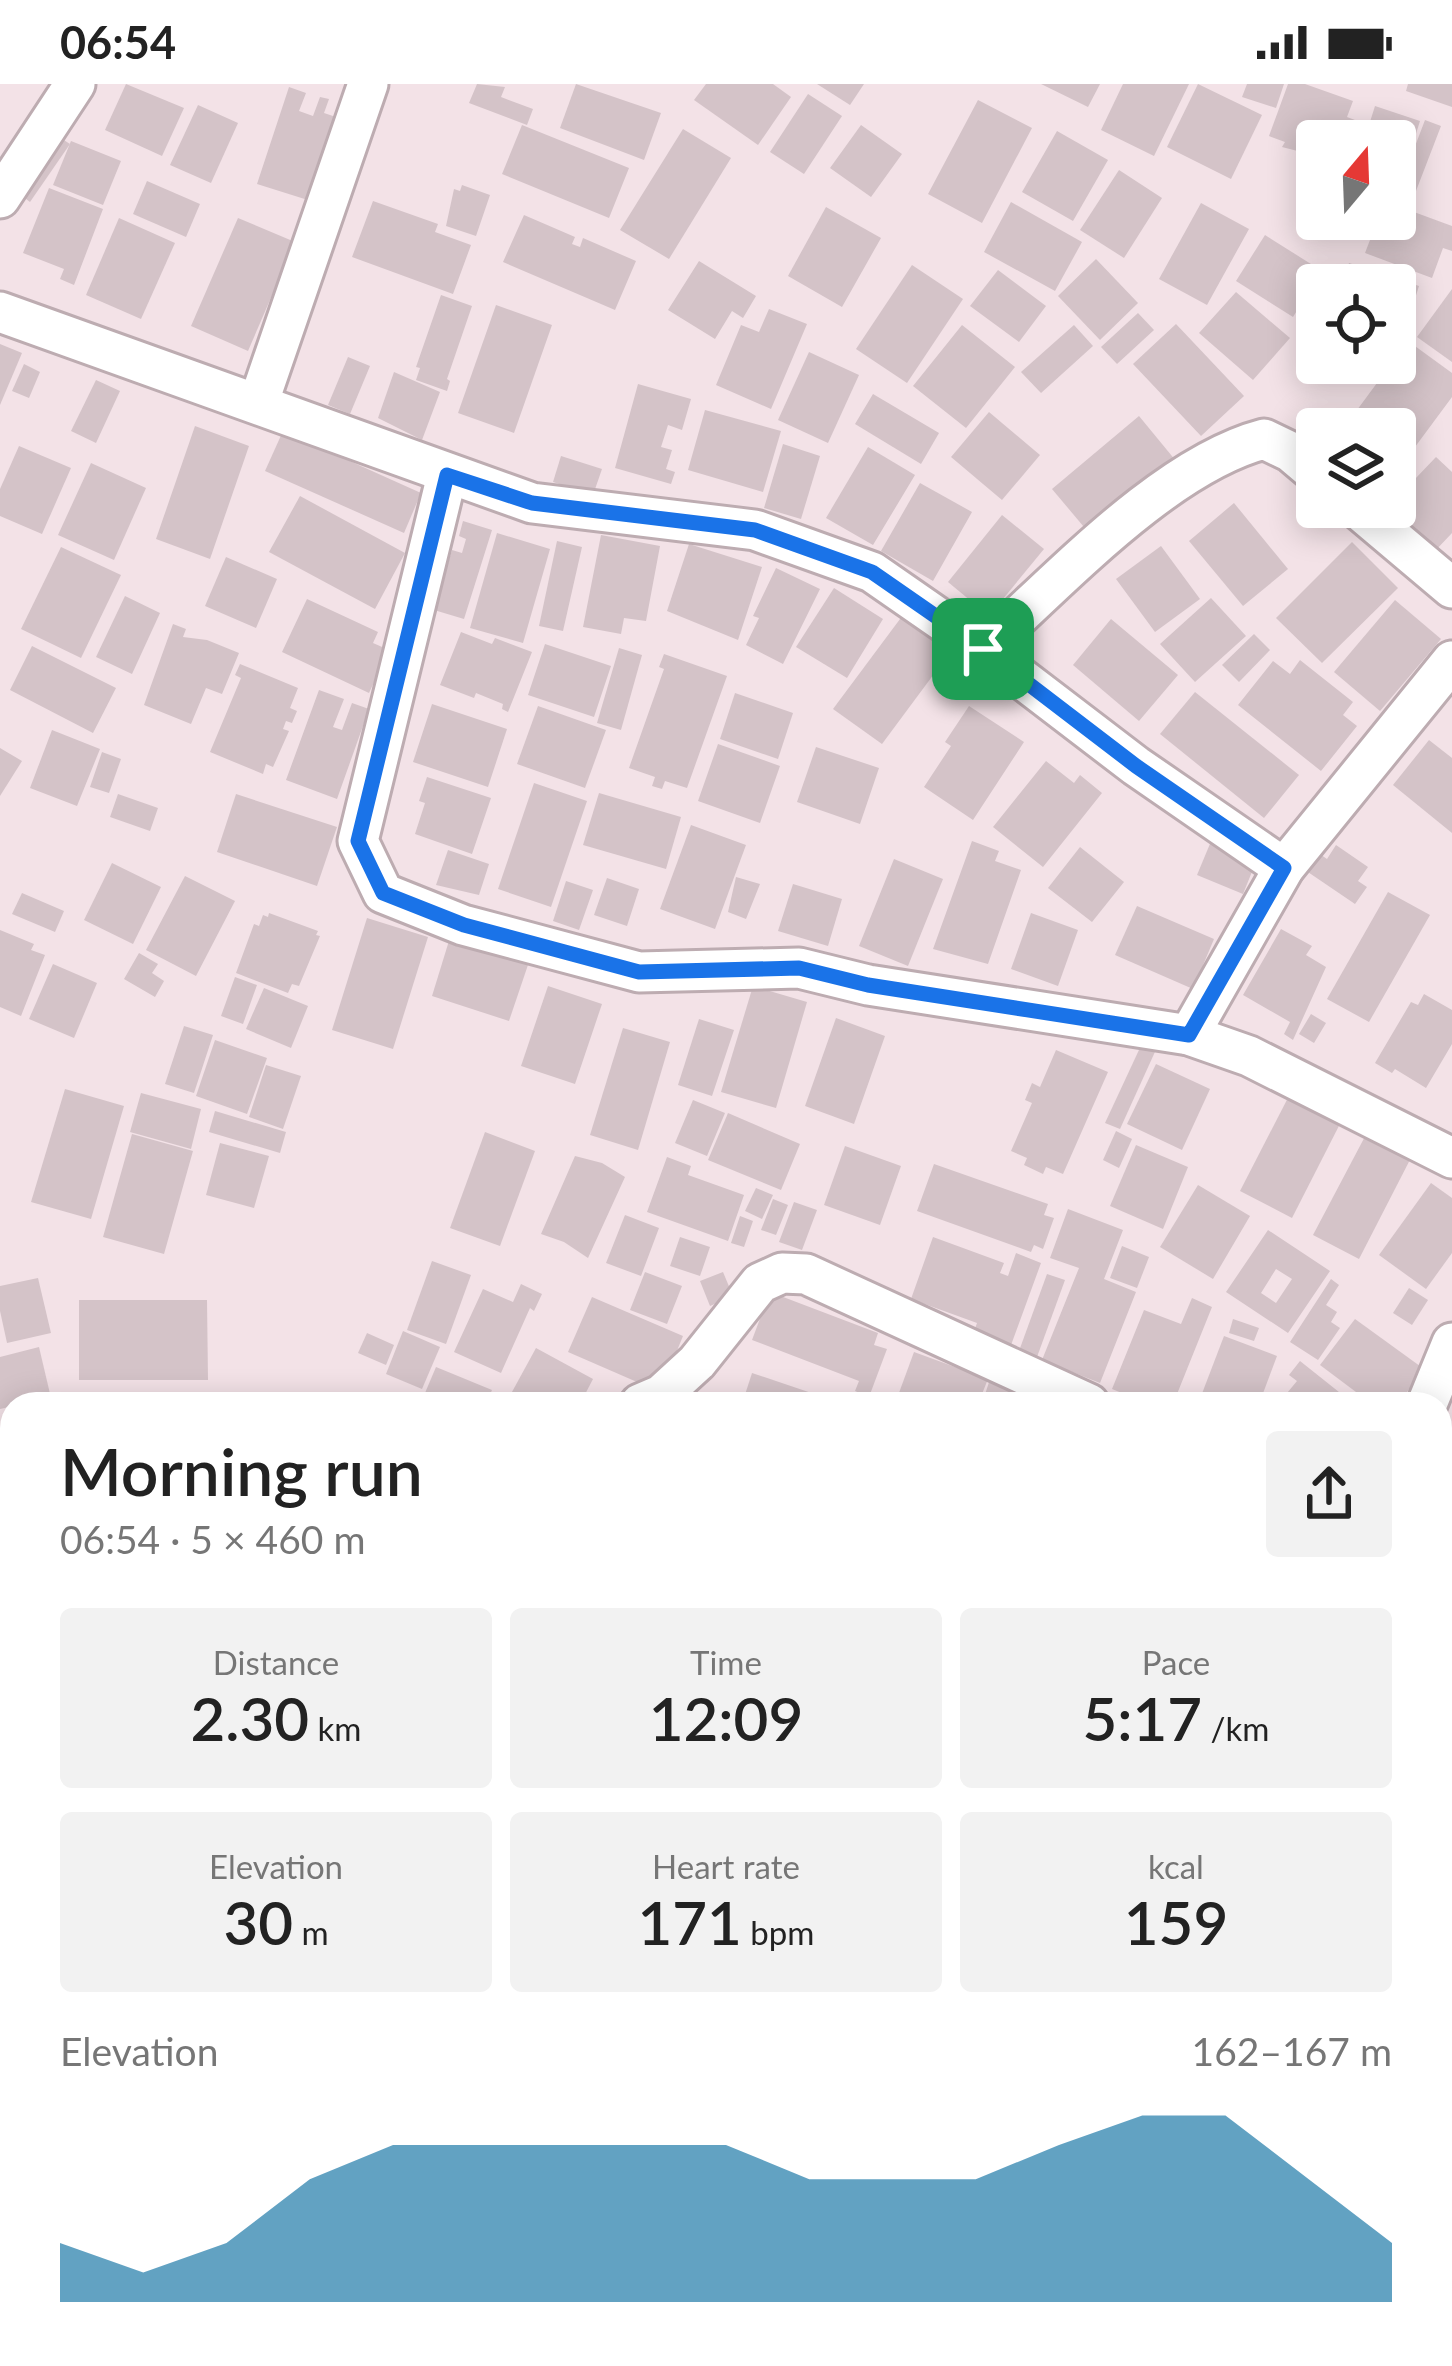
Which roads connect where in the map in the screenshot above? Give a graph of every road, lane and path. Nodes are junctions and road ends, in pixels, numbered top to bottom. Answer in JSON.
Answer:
{"nodes":[{"id":1,"x":74,"y":84,"type":"edge"},
{"id":2,"x":368,"y":84,"type":"edge"},
{"id":3,"x":0,"y":198,"type":"edge"},
{"id":4,"x":0,"y":312,"type":"edge"},
{"id":5,"x":258,"y":404,"type":"junction"},
{"id":6,"x":1296,"y":456,"type":"edge"},
{"id":7,"x":447,"y":475,"type":"junction"},
{"id":8,"x":1381,"y":528,"type":"edge"},
{"id":9,"x":1452,"y":588,"type":"edge"},
{"id":10,"x":983,"y":649,"type":"junction"},
{"id":11,"x":1452,"y":661,"type":"edge"},
{"id":12,"x":1284,"y":868,"type":"junction"},
{"id":13,"x":1189,"y":1035,"type":"junction"},
{"id":14,"x":1452,"y":1158,"type":"edge"},
{"id":15,"x":1452,"y":1342,"type":"edge"},
{"id":16,"x":665,"y":1392,"type":"edge"},
{"id":17,"x":1063,"y":1392,"type":"edge"},
{"id":18,"x":1431,"y":1392,"type":"edge"}],
"edges":[{"from":1,"to":3,"type":"street"},
{"from":2,"to":5,"type":"street"},
{"from":4,"to":5,"type":"street"},
{"from":5,"to":7,"type":"street"},
{"from":6,"to":10,"type":"street"},
{"from":7,"to":10,"type":"street"},
{"from":7,"to":13,"type":"street"},
{"from":8,"to":9,"type":"street"},
{"from":10,"to":12,"type":"street"},
{"from":11,"to":12,"type":"street"},
{"from":12,"to":13,"type":"street"},
{"from":13,"to":14,"type":"street"},
{"from":15,"to":18,"type":"street"},
{"from":16,"to":17,"type":"street"}]}
